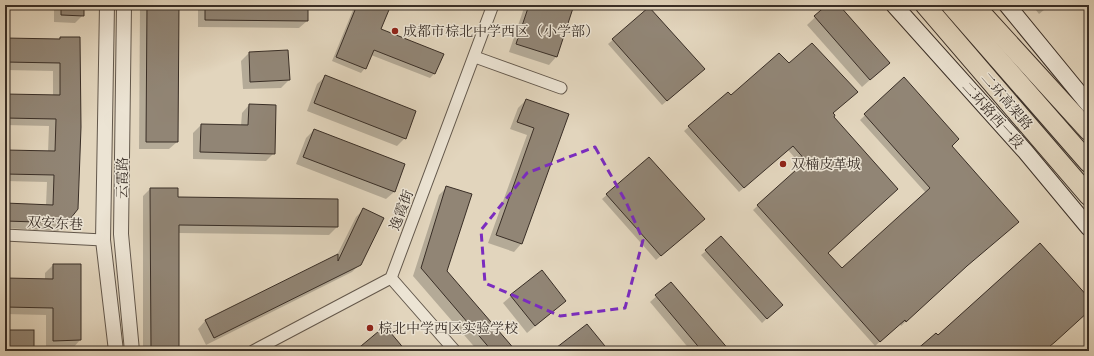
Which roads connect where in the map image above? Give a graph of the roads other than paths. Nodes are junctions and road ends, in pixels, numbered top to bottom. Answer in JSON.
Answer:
{"nodes":[{"id":1,"x":107,"y":5,"type":"edge"},
{"id":2,"x":124,"y":5,"type":"edge"},
{"id":3,"x":493,"y":5,"type":"edge"},
{"id":4,"x":894,"y":5,"type":"edge"},
{"id":5,"x":925,"y":5,"type":"edge"},
{"id":6,"x":952,"y":5,"type":"edge"},
{"id":7,"x":974,"y":5,"type":"edge"},
{"id":8,"x":1007,"y":5,"type":"edge"},
{"id":9,"x":474,"y":57,"type":"junction"},
{"id":10,"x":561,"y":88,"type":"dead end"},
{"id":11,"x":1089,"y":105,"type":"edge"},
{"id":12,"x":1089,"y":131,"type":"edge"},
{"id":13,"x":1089,"y":163,"type":"edge"},
{"id":14,"x":1089,"y":196,"type":"edge"},
{"id":15,"x":1089,"y":228,"type":"edge"},
{"id":16,"x":5,"y":235,"type":"edge"},
{"id":17,"x":103,"y":240,"type":"junction"},
{"id":18,"x":391,"y":278,"type":"junction"},
{"id":19,"x":116,"y":351,"type":"edge"},
{"id":20,"x":132,"y":351,"type":"edge"},
{"id":21,"x":253,"y":351,"type":"edge"},
{"id":22,"x":455,"y":351,"type":"edge"}],
"edges":[{"from":1,"to":17,"type":"street"},
{"from":2,"to":20,"type":"street","name":"云霞路"},
{"from":3,"to":9,"type":"street","name":"逸霞街"},
{"from":4,"to":15,"type":"main road","name":"二环路西一段"},
{"from":5,"to":14,"type":"highway","name":"二环高架路"},
{"from":6,"to":13,"type":"highway","name":"二环高架路"},
{"from":7,"to":12,"type":"highway"},
{"from":8,"to":11,"type":"main road"},
{"from":9,"to":10,"type":"street"},
{"from":9,"to":18,"type":"street","name":"逸霞街"},
{"from":16,"to":17,"type":"street","name":"双安东巷"},
{"from":17,"to":19,"type":"street"},
{"from":18,"to":21,"type":"street"},
{"from":18,"to":22,"type":"street"}]}
